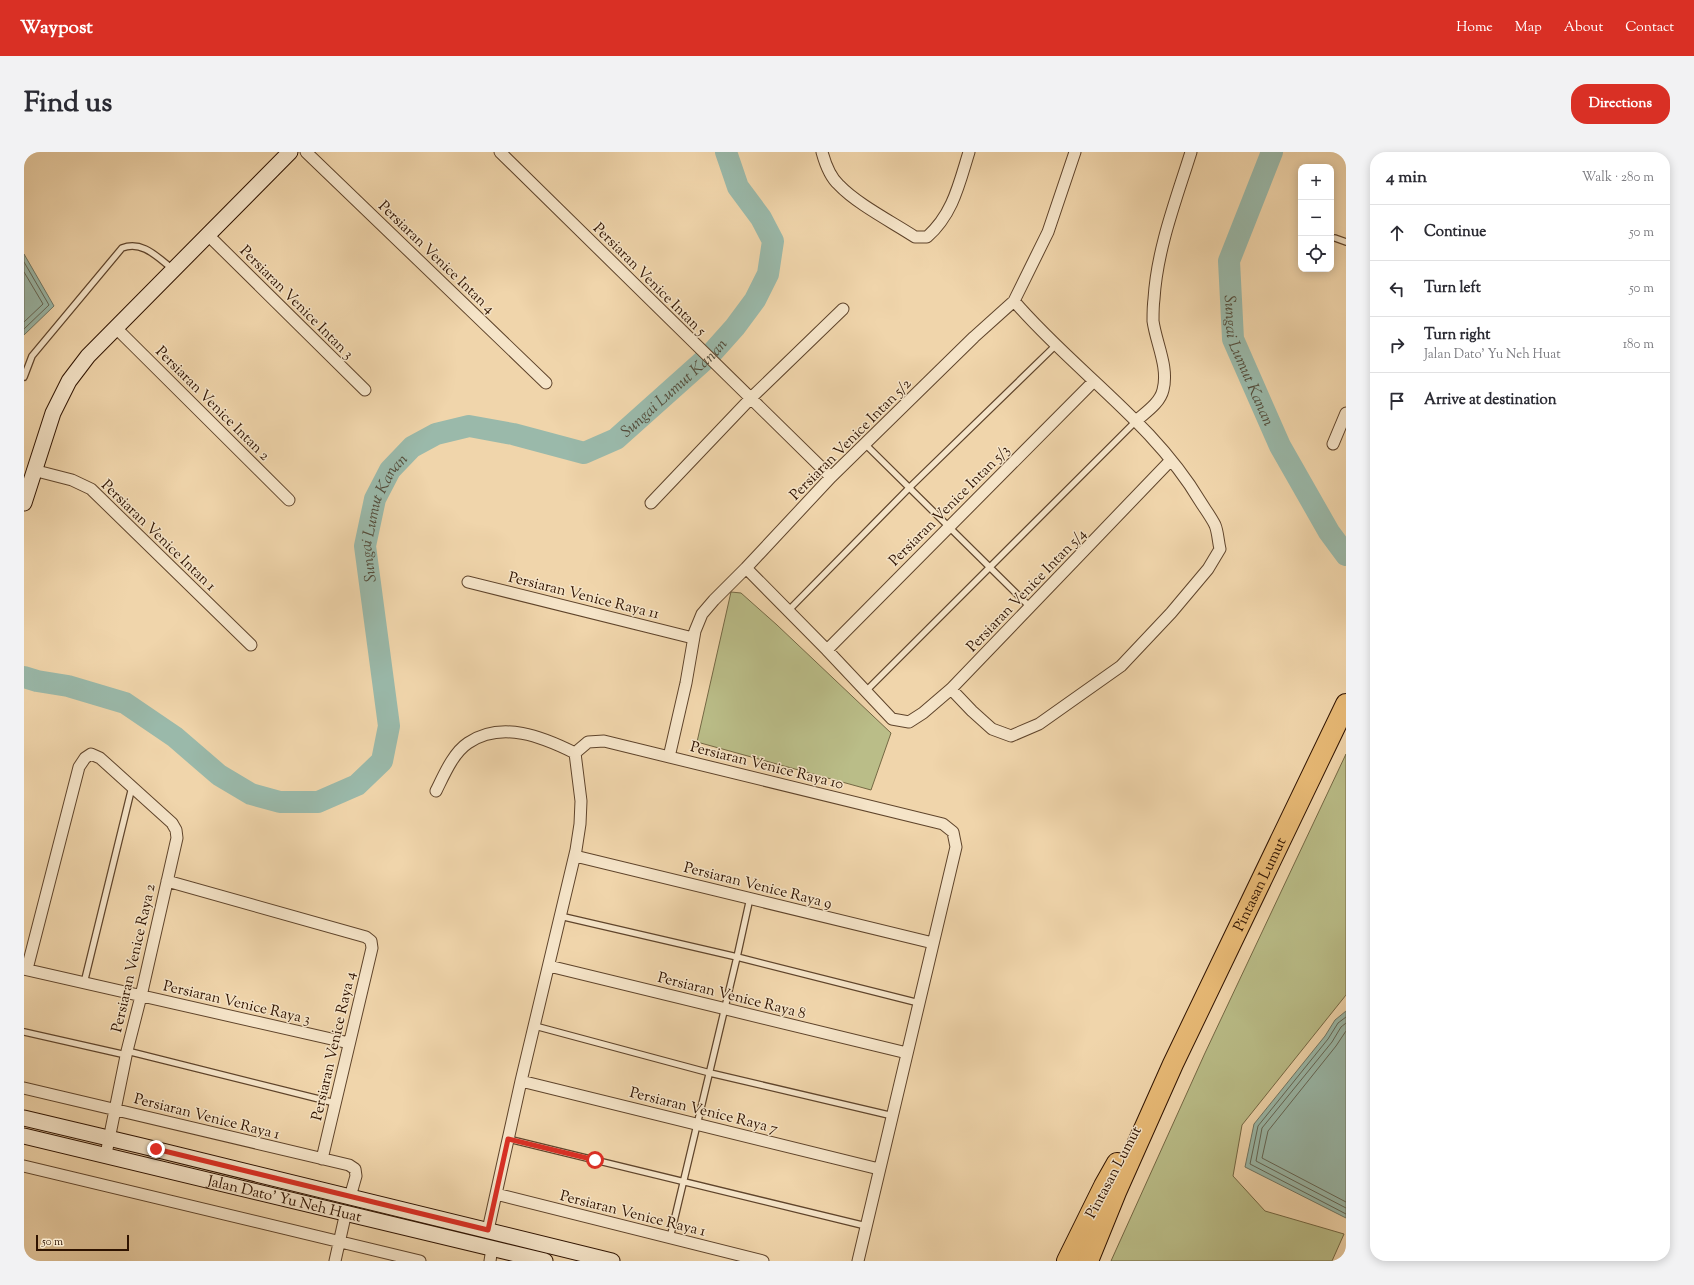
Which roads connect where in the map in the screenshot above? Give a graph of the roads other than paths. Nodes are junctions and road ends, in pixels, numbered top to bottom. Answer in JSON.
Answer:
{"nodes":[{"id":1,"x":290,"y":152,"type":"edge"},
{"id":2,"x":306,"y":152,"type":"edge"},
{"id":3,"x":500,"y":152,"type":"edge"},
{"id":4,"x":822,"y":152,"type":"edge"},
{"id":5,"x":970,"y":152,"type":"edge"},
{"id":6,"x":1075,"y":152,"type":"edge"},
{"id":7,"x":1191,"y":152,"type":"edge"},
{"id":8,"x":208,"y":236,"type":"junction"},
{"id":9,"x":1335,"y":238,"type":"dead end"},
{"id":10,"x":1346,"y":242,"type":"edge"},
{"id":11,"x":174,"y":270,"type":"junction"},
{"id":12,"x":1014,"y":301,"type":"junction"},
{"id":13,"x":843,"y":309,"type":"dead end"},
{"id":14,"x":116,"y":328,"type":"junction"},
{"id":15,"x":1055,"y":346,"type":"junction"},
{"id":16,"x":24,"y":377,"type":"edge"},
{"id":17,"x":1093,"y":382,"type":"junction"},
{"id":18,"x":546,"y":383,"type":"dead end"},
{"id":19,"x":364,"y":390,"type":"dead end"},
{"id":20,"x":751,"y":398,"type":"junction"},
{"id":21,"x":1346,"y":412,"type":"edge"},
{"id":22,"x":1136,"y":421,"type":"junction"},
{"id":23,"x":865,"y":444,"type":"junction"},
{"id":24,"x":1333,"y":444,"type":"dead end"},
{"id":25,"x":1171,"y":460,"type":"junction"},
{"id":26,"x":33,"y":470,"type":"junction"},
{"id":27,"x":831,"y":477,"type":"junction"},
{"id":28,"x":910,"y":487,"type":"junction"},
{"id":29,"x":289,"y":500,"type":"dead end"},
{"id":30,"x":24,"y":503,"type":"edge"},
{"id":31,"x":651,"y":503,"type":"dead end"},
{"id":32,"x":949,"y":527,"type":"junction"},
{"id":33,"x":989,"y":566,"type":"junction"},
{"id":34,"x":746,"y":568,"type":"junction"},
{"id":35,"x":468,"y":582,"type":"dead end"},
{"id":36,"x":1030,"y":607,"type":"junction"},
{"id":37,"x":788,"y":611,"type":"junction"},
{"id":38,"x":693,"y":638,"type":"junction"},
{"id":39,"x":251,"y":645,"type":"dead end"},
{"id":40,"x":827,"y":650,"type":"junction"},
{"id":41,"x":951,"y":689,"type":"junction"},
{"id":42,"x":866,"y":691,"type":"junction"},
{"id":43,"x":1346,"y":704,"type":"edge"},
{"id":44,"x":575,"y":753,"type":"junction"},
{"id":45,"x":669,"y":757,"type":"junction"},
{"id":46,"x":132,"y":787,"type":"junction"},
{"id":47,"x":436,"y":791,"type":"dead end"},
{"id":48,"x":575,"y":856,"type":"junction"},
{"id":49,"x":167,"y":881,"type":"junction"},
{"id":50,"x":750,"y":898,"type":"junction"},
{"id":51,"x":560,"y":916,"type":"junction"},
{"id":52,"x":933,"y":943,"type":"junction"},
{"id":53,"x":737,"y":957,"type":"junction"},
{"id":54,"x":549,"y":966,"type":"junction"},
{"id":55,"x":25,"y":969,"type":"edge"},
{"id":56,"x":84,"y":983,"type":"junction"},
{"id":57,"x":141,"y":996,"type":"junction"},
{"id":58,"x":920,"y":1003,"type":"junction"},
{"id":59,"x":724,"y":1008,"type":"junction"},
{"id":60,"x":535,"y":1026,"type":"junction"},
{"id":61,"x":24,"y":1032,"type":"edge"},
{"id":62,"x":349,"y":1043,"type":"junction"},
{"id":63,"x":126,"y":1053,"type":"junction"},
{"id":64,"x":907,"y":1053,"type":"junction"},
{"id":65,"x":1173,"y":1064,"type":"junction"},
{"id":66,"x":710,"y":1072,"type":"junction"},
{"id":67,"x":521,"y":1081,"type":"junction"},
{"id":68,"x":24,"y":1088,"type":"edge"},
{"id":69,"x":335,"y":1103,"type":"junction"},
{"id":70,"x":115,"y":1109,"type":"junction"},
{"id":71,"x":893,"y":1116,"type":"junction"},
{"id":72,"x":24,"y":1118,"type":"edge"},
{"id":73,"x":696,"y":1124,"type":"junction"},
{"id":74,"x":24,"y":1136,"type":"edge"},
{"id":75,"x":110,"y":1138,"type":"junction"},
{"id":76,"x":508,"y":1139,"type":"junction"},
{"id":77,"x":106,"y":1154,"type":"junction"},
{"id":78,"x":322,"y":1159,"type":"junction"},
{"id":79,"x":24,"y":1166,"type":"edge"},
{"id":80,"x":879,"y":1169,"type":"junction"},
{"id":81,"x":683,"y":1182,"type":"junction"},
{"id":82,"x":314,"y":1188,"type":"junction"},
{"id":83,"x":496,"y":1194,"type":"junction"},
{"id":84,"x":350,"y":1197,"type":"junction"},
{"id":85,"x":391,"y":1208,"type":"junction"},
{"id":86,"x":346,"y":1212,"type":"junction"},
{"id":87,"x":866,"y":1226,"type":"junction"},
{"id":88,"x":488,"y":1230,"type":"junction"},
{"id":89,"x":670,"y":1238,"type":"junction"},
{"id":90,"x":340,"y":1242,"type":"junction"},
{"id":91,"x":491,"y":1254,"type":"edge"},
{"id":92,"x":608,"y":1260,"type":"edge"},
{"id":93,"x":335,"y":1261,"type":"edge"},
{"id":94,"x":420,"y":1261,"type":"edge"},
{"id":95,"x":545,"y":1261,"type":"edge"},
{"id":96,"x":763,"y":1261,"type":"edge"},
{"id":97,"x":858,"y":1261,"type":"edge"},
{"id":98,"x":1067,"y":1261,"type":"edge"},
{"id":99,"x":1088,"y":1261,"type":"edge"}],
"edges":[{"from":1,"to":8,"type":"main road"},
{"from":2,"to":18,"type":"street","name":"Persiaran Venice Intan 4"},
{"from":3,"to":20,"type":"street","name":"Persiaran Venice Intan 5"},
{"from":4,"to":5,"type":"street"},
{"from":6,"to":12,"type":"street","name":"Persiaran Venice Intan 5/2"},
{"from":7,"to":22,"type":"street"},
{"from":8,"to":11,"type":"main road"},
{"from":8,"to":19,"type":"street","name":"Persiaran Venice Intan 3"},
{"from":9,"to":10,"type":"lane"},
{"from":11,"to":14,"type":"main road"},
{"from":11,"to":16,"type":"lane"},
{"from":12,"to":15,"type":"street"},
{"from":12,"to":23,"type":"street","name":"Persiaran Venice Intan 5/2"},
{"from":13,"to":20,"type":"street"},
{"from":14,"to":26,"type":"main road"},
{"from":14,"to":29,"type":"street","name":"Persiaran Venice Intan 2"},
{"from":15,"to":17,"type":"street"},
{"from":15,"to":28,"type":"lane"},
{"from":17,"to":22,"type":"street"},
{"from":17,"to":32,"type":"street","name":"Persiaran Venice Intan 5/3"},
{"from":20,"to":27,"type":"street","name":"Persiaran Venice Intan 5"},
{"from":20,"to":31,"type":"street"},
{"from":21,"to":24,"type":"street"},
{"from":22,"to":25,"type":"street"},
{"from":22,"to":33,"type":"lane"},
{"from":23,"to":27,"type":"street","name":"Persiaran Venice Intan 5/2"},
{"from":23,"to":28,"type":"lane"},
{"from":25,"to":36,"type":"street","name":"Persiaran Venice Intan 5/4"},
{"from":25,"to":41,"type":"street"},
{"from":26,"to":30,"type":"main road"},
{"from":26,"to":39,"type":"street","name":"Persiaran Venice Intan 1"},
{"from":27,"to":34,"type":"street","name":"Persiaran Venice Intan 5/2"},
{"from":28,"to":32,"type":"lane"},
{"from":28,"to":37,"type":"lane"},
{"from":32,"to":33,"type":"lane"},
{"from":32,"to":40,"type":"street","name":"Persiaran Venice Intan 5/3"},
{"from":33,"to":36,"type":"lane"},
{"from":33,"to":42,"type":"lane"},
{"from":34,"to":37,"type":"street"},
{"from":34,"to":38,"type":"street","name":"Persiaran Venice Intan 5/2"},
{"from":35,"to":38,"type":"street","name":"Persiaran Venice Raya 11"},
{"from":36,"to":41,"type":"street","name":"Persiaran Venice Intan 5/4"},
{"from":37,"to":40,"type":"street"},
{"from":38,"to":45,"type":"street","name":"Persiaran Venice Intan 5/2"},
{"from":40,"to":42,"type":"street"},
{"from":41,"to":42,"type":"street","name":"Persiaran Venice Intan 5/4"},
{"from":43,"to":65,"type":"highway","name":"Pintasan Lumut"},
{"from":44,"to":45,"type":"street","name":"Persiaran Venice Raya 10"},
{"from":44,"to":47,"type":"street"},
{"from":44,"to":48,"type":"street"},
{"from":45,"to":52,"type":"street","name":"Persiaran Venice Raya 10"},
{"from":46,"to":49,"type":"street","name":"Persiaran Venice Raya 2"},
{"from":46,"to":55,"type":"street"},
{"from":46,"to":56,"type":"lane"},
{"from":48,"to":50,"type":"street","name":"Persiaran Venice Raya 9"},
{"from":48,"to":51,"type":"street"},
{"from":49,"to":57,"type":"street","name":"Persiaran Venice Raya 2"},
{"from":49,"to":62,"type":"street","name":"Persiaran Venice Raya 4"},
{"from":50,"to":52,"type":"street","name":"Persiaran Venice Raya 9"},
{"from":50,"to":53,"type":"lane"},
{"from":51,"to":53,"type":"lane"},
{"from":51,"to":54,"type":"street"},
{"from":52,"to":58,"type":"street"},
{"from":53,"to":58,"type":"lane"},
{"from":53,"to":59,"type":"lane"},
{"from":54,"to":59,"type":"street","name":"Persiaran Venice Raya 8"},
{"from":54,"to":60,"type":"street"},
{"from":55,"to":56,"type":"street","name":"Persiaran Venice Raya 3"},
{"from":56,"to":57,"type":"street","name":"Persiaran Venice Raya 3"},
{"from":57,"to":62,"type":"street","name":"Persiaran Venice Raya 3"},
{"from":57,"to":63,"type":"street","name":"Persiaran Venice Raya 2"},
{"from":58,"to":64,"type":"street"},
{"from":59,"to":64,"type":"street","name":"Persiaran Venice Raya 8"},
{"from":59,"to":66,"type":"lane"},
{"from":60,"to":66,"type":"lane"},
{"from":60,"to":67,"type":"street"},
{"from":61,"to":63,"type":"lane"},
{"from":62,"to":69,"type":"street","name":"Persiaran Venice Raya 4"},
{"from":63,"to":69,"type":"lane"},
{"from":63,"to":70,"type":"street","name":"Persiaran Venice Raya 2"},
{"from":64,"to":71,"type":"street"},
{"from":65,"to":98,"type":"highway","name":"Pintasan Lumut"},
{"from":65,"to":99,"type":"highway","name":"Pintasan Lumut"},
{"from":66,"to":71,"type":"lane"},
{"from":66,"to":73,"type":"lane"},
{"from":67,"to":73,"type":"street","name":"Persiaran Venice Raya 7"},
{"from":67,"to":76,"type":"street"},
{"from":68,"to":70,"type":"street","name":"Persiaran Venice Raya 1"},
{"from":69,"to":78,"type":"street","name":"Persiaran Venice Raya 4"},
{"from":70,"to":75,"type":"street","name":"Persiaran Venice Raya 2"},
{"from":70,"to":78,"type":"street","name":"Persiaran Venice Raya 1"},
{"from":71,"to":80,"type":"street"},
{"from":72,"to":75,"type":"main road","name":"Jalan Dato' Yu Neh Huat"},
{"from":73,"to":80,"type":"street","name":"Persiaran Venice Raya 7"},
{"from":73,"to":81,"type":"lane"},
{"from":74,"to":77,"type":"main road","name":"Jalan Dato' Yu Neh Huat"},
{"from":75,"to":77,"type":"street","name":"Persiaran Venice Raya 2"},
{"from":75,"to":82,"type":"main road","name":"Jalan Dato' Yu Neh Huat"},
{"from":76,"to":81,"type":"lane"},
{"from":76,"to":83,"type":"street"},
{"from":77,"to":86,"type":"main road","name":"Jalan Dato' Yu Neh Huat"},
{"from":78,"to":84,"type":"street","name":"Persiaran Venice Raya 1"},
{"from":79,"to":90,"type":"street"},
{"from":80,"to":87,"type":"street"},
{"from":81,"to":87,"type":"lane"},
{"from":81,"to":89,"type":"lane"},
{"from":82,"to":84,"type":"main road","name":"Jalan Dato' Yu Neh Huat"},
{"from":82,"to":86,"type":"main road"},
{"from":83,"to":88,"type":"street"},
{"from":83,"to":89,"type":"street","name":"Persiaran Venice Raya 1"},
{"from":84,"to":85,"type":"main road","name":"Jalan Dato' Yu Neh Huat"},
{"from":85,"to":86,"type":"main road"},
{"from":85,"to":88,"type":"main road","name":"Jalan Dato' Yu Neh Huat"},
{"from":86,"to":90,"type":"street"},
{"from":86,"to":91,"type":"main road","name":"Jalan Dato' Yu Neh Huat"},
{"from":87,"to":97,"type":"street"},
{"from":88,"to":92,"type":"main road","name":"Jalan Dato' Yu Neh Huat"},
{"from":89,"to":96,"type":"street","name":"Persiaran Venice Raya 1"},
{"from":90,"to":93,"type":"street"},
{"from":90,"to":94,"type":"street"},
{"from":91,"to":95,"type":"main road","name":"Jalan Dato' Yu Neh Huat"}]}
